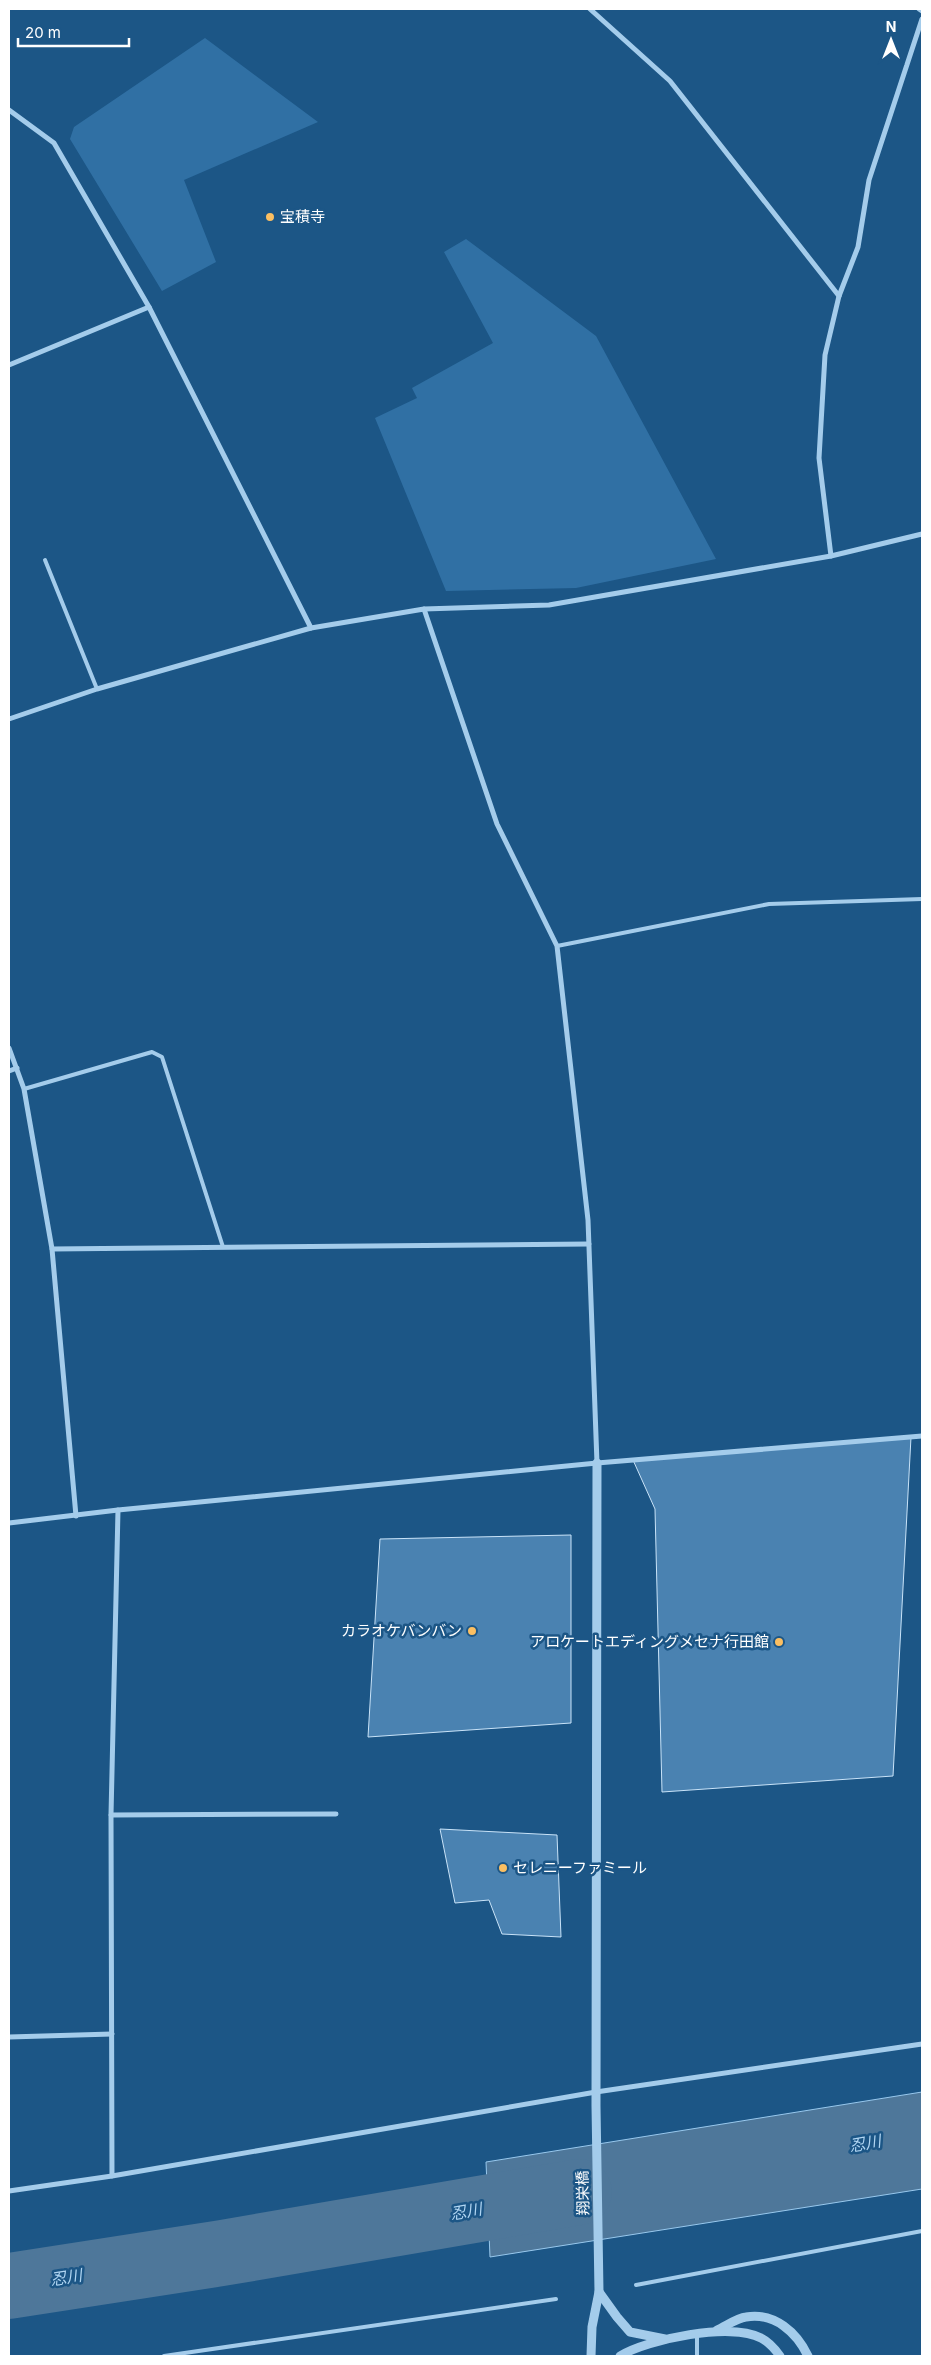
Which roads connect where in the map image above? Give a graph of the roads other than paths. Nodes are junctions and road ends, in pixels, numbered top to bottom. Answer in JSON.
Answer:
{"nodes":[{"id":1,"x":590,"y":9,"type":"edge"},
{"id":2,"x":919,"y":9,"type":"edge"},
{"id":3,"x":922,"y":11,"type":"edge"},
{"id":4,"x":922,"y":19,"type":"edge"},
{"id":5,"x":9,"y":110,"type":"edge"},
{"id":6,"x":839,"y":296,"type":"junction"},
{"id":7,"x":149,"y":307,"type":"junction"},
{"id":8,"x":9,"y":365,"type":"edge"},
{"id":9,"x":922,"y":534,"type":"edge"},
{"id":10,"x":830,"y":556,"type":"junction"},
{"id":11,"x":45,"y":560,"type":"dead end"},
{"id":12,"x":424,"y":609,"type":"junction"},
{"id":13,"x":311,"y":628,"type":"junction"},
{"id":14,"x":97,"y":689,"type":"junction"},
{"id":15,"x":9,"y":719,"type":"edge"},
{"id":16,"x":922,"y":899,"type":"edge"},
{"id":17,"x":557,"y":946,"type":"junction"},
{"id":18,"x":9,"y":1048,"type":"edge"},
{"id":19,"x":17,"y":1068,"type":"junction"},
{"id":20,"x":9,"y":1071,"type":"edge"},
{"id":21,"x":24,"y":1089,"type":"junction"},
{"id":22,"x":589,"y":1244,"type":"junction"},
{"id":23,"x":223,"y":1247,"type":"junction"},
{"id":24,"x":52,"y":1248,"type":"junction"},
{"id":25,"x":922,"y":1436,"type":"edge"},
{"id":26,"x":597,"y":1463,"type":"junction"},
{"id":27,"x":118,"y":1510,"type":"junction"},
{"id":28,"x":76,"y":1516,"type":"junction"},
{"id":29,"x":9,"y":1523,"type":"edge"},
{"id":30,"x":336,"y":1814,"type":"dead end"},
{"id":31,"x":111,"y":1815,"type":"junction"},
{"id":32,"x":112,"y":2034,"type":"junction"},
{"id":33,"x":9,"y":2038,"type":"edge"},
{"id":34,"x":922,"y":2044,"type":"edge"},
{"id":35,"x":596,"y":2092,"type":"junction"},
{"id":36,"x":112,"y":2176,"type":"junction"},
{"id":37,"x":9,"y":2190,"type":"edge"},
{"id":38,"x":922,"y":2232,"type":"edge"},
{"id":39,"x":636,"y":2285,"type":"dead end"},
{"id":40,"x":599,"y":2292,"type":"junction"},
{"id":41,"x":556,"y":2299,"type":"dead end"},
{"id":42,"x":715,"y":2331,"type":"junction"},
{"id":43,"x":697,"y":2334,"type":"junction"},
{"id":44,"x":668,"y":2340,"type":"junction"},
{"id":45,"x":164,"y":2356,"type":"edge"},
{"id":46,"x":591,"y":2356,"type":"edge"},
{"id":47,"x":620,"y":2356,"type":"edge"},
{"id":48,"x":697,"y":2356,"type":"edge"},
{"id":49,"x":780,"y":2356,"type":"edge"},
{"id":50,"x":808,"y":2356,"type":"edge"}],
"edges":[{"from":1,"to":6,"type":"street"},
{"from":2,"to":3,"type":"street"},
{"from":4,"to":6,"type":"street"},
{"from":5,"to":7,"type":"street"},
{"from":6,"to":10,"type":"street"},
{"from":7,"to":8,"type":"street"},
{"from":7,"to":13,"type":"street"},
{"from":9,"to":10,"type":"street"},
{"from":10,"to":12,"type":"street"},
{"from":11,"to":14,"type":"lane"},
{"from":12,"to":13,"type":"street"},
{"from":12,"to":17,"type":"street"},
{"from":13,"to":14,"type":"street"},
{"from":14,"to":15,"type":"street"},
{"from":16,"to":17,"type":"lane"},
{"from":17,"to":22,"type":"street"},
{"from":18,"to":19,"type":"street"},
{"from":19,"to":20,"type":"street"},
{"from":19,"to":21,"type":"street"},
{"from":21,"to":23,"type":"lane"},
{"from":21,"to":24,"type":"street"},
{"from":22,"to":23,"type":"street"},
{"from":22,"to":26,"type":"street"},
{"from":23,"to":24,"type":"street"},
{"from":24,"to":28,"type":"street"},
{"from":25,"to":26,"type":"street"},
{"from":26,"to":27,"type":"street"},
{"from":26,"to":35,"type":"street","name":"翔栄橋"},
{"from":27,"to":28,"type":"street"},
{"from":27,"to":31,"type":"street"},
{"from":28,"to":29,"type":"street"},
{"from":30,"to":31,"type":"street"},
{"from":31,"to":32,"type":"street"},
{"from":32,"to":33,"type":"street"},
{"from":32,"to":36,"type":"street"},
{"from":34,"to":35,"type":"street"},
{"from":35,"to":36,"type":"street"},
{"from":35,"to":40,"type":"street","name":"翔栄橋"},
{"from":36,"to":37,"type":"street"},
{"from":38,"to":39,"type":"lane"},
{"from":40,"to":44,"type":"street"},
{"from":40,"to":46,"type":"street"},
{"from":41,"to":45,"type":"lane"},
{"from":42,"to":43,"type":"street"},
{"from":42,"to":49,"type":"street"},
{"from":42,"to":50,"type":"street"},
{"from":43,"to":44,"type":"street"},
{"from":43,"to":48,"type":"lane"},
{"from":44,"to":47,"type":"street"}]}
